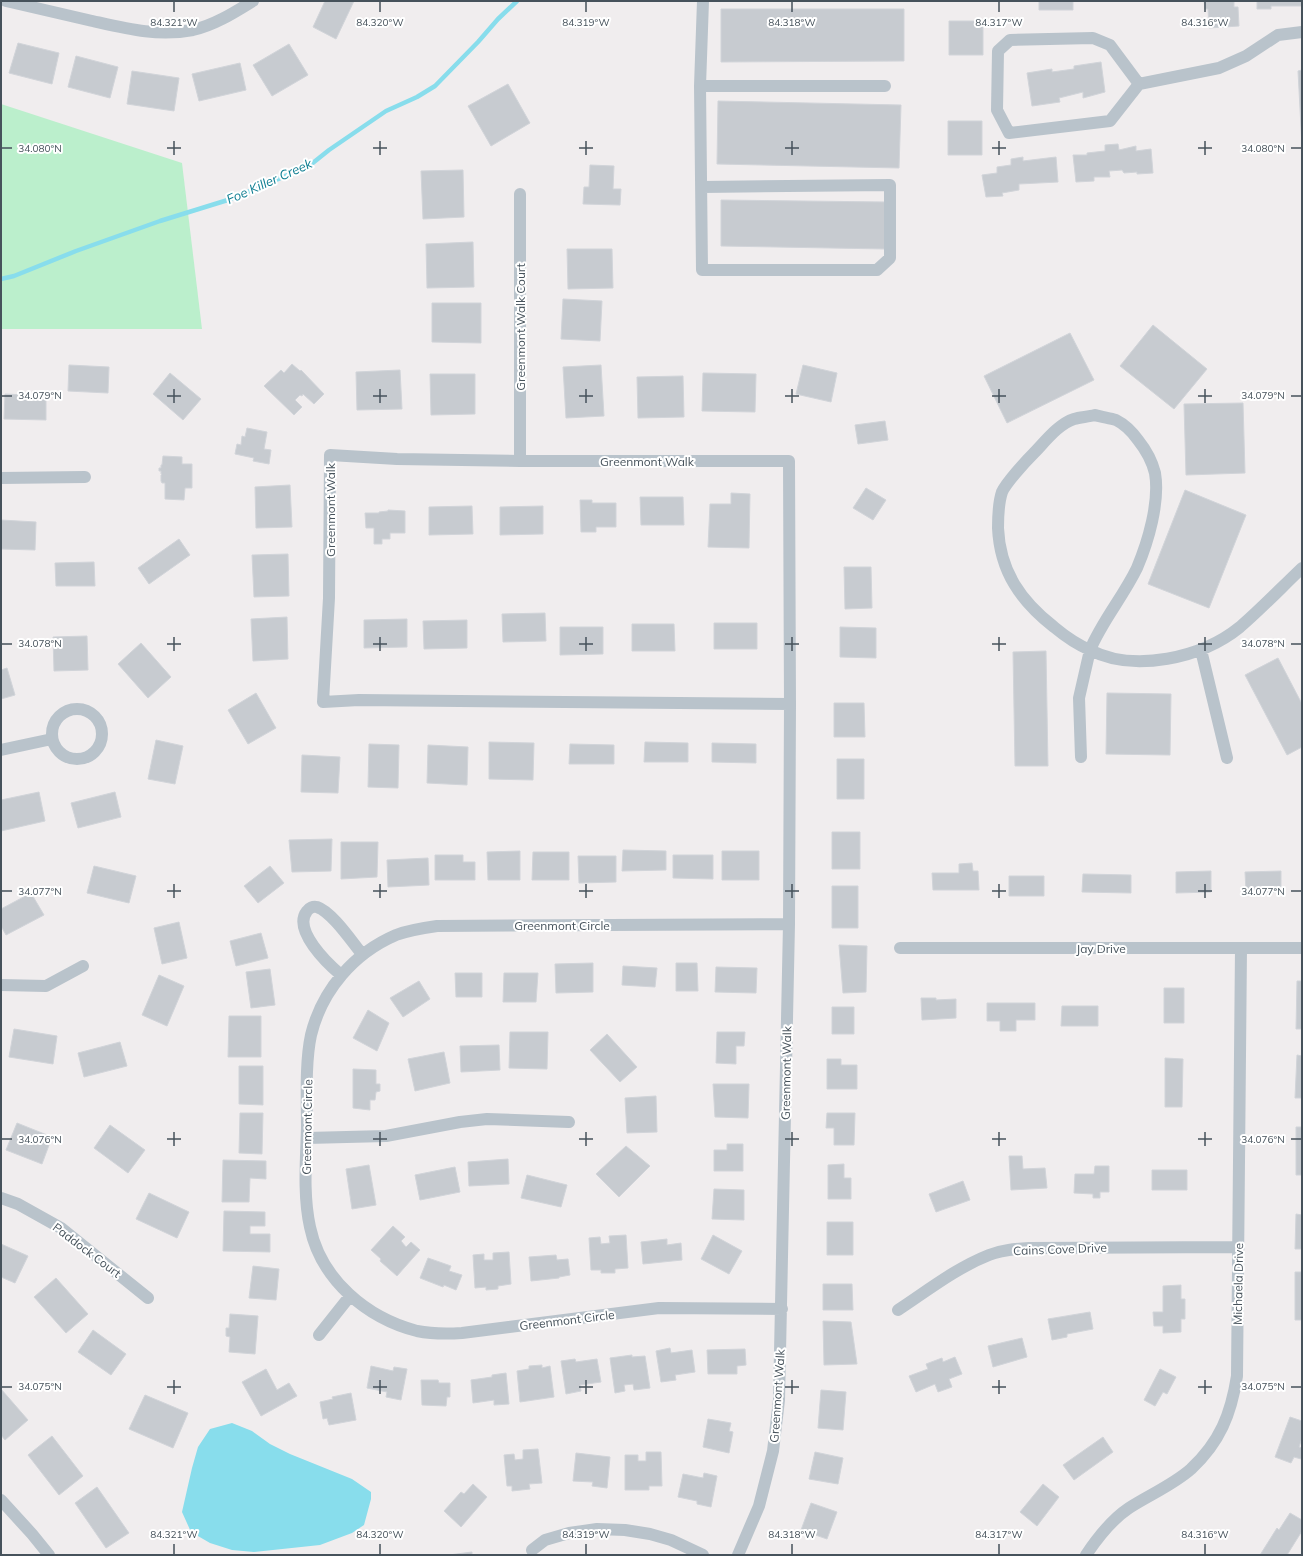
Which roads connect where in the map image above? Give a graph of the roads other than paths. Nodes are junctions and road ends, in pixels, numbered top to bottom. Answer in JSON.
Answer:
{"nodes":[{"id":1,"x":6,"y":1,"type":"edge"},
{"id":2,"x":253,"y":1,"type":"edge"},
{"id":3,"x":703,"y":1,"type":"edge"},
{"id":4,"x":1302,"y":32,"type":"edge"},
{"id":5,"x":1139,"y":84,"type":"junction"},
{"id":6,"x":700,"y":86,"type":"junction"},
{"id":7,"x":885,"y":86,"type":"dead end"},
{"id":8,"x":702,"y":187,"type":"junction"},
{"id":9,"x":520,"y":194,"type":"dead end"},
{"id":10,"x":520,"y":461,"type":"junction"},
{"id":11,"x":85,"y":477,"type":"dead end"},
{"id":12,"x":1,"y":478,"type":"edge"},
{"id":13,"x":1302,"y":568,"type":"edge"},
{"id":14,"x":1090,"y":650,"type":"junction"},
{"id":15,"x":1201,"y":650,"type":"junction"},
{"id":16,"x":790,"y":704,"type":"junction"},
{"id":17,"x":52,"y":739,"type":"junction"},
{"id":18,"x":1,"y":750,"type":"edge"},
{"id":19,"x":1081,"y":757,"type":"dead end"},
{"id":20,"x":1227,"y":758,"type":"dead end"},
{"id":21,"x":789,"y":924,"type":"junction"},
{"id":22,"x":900,"y":948,"type":"dead end"},
{"id":23,"x":1241,"y":948,"type":"junction"},
{"id":24,"x":1302,"y":948,"type":"edge"},
{"id":25,"x":362,"y":954,"type":"junction"},
{"id":26,"x":83,"y":966,"type":"dead end"},
{"id":27,"x":341,"y":975,"type":"junction"},
{"id":28,"x":1,"y":985,"type":"edge"},
{"id":29,"x":569,"y":1122,"type":"dead end"},
{"id":30,"x":307,"y":1138,"type":"junction"},
{"id":31,"x":1,"y":1198,"type":"edge"},
{"id":32,"x":1239,"y":1247,"type":"junction"},
{"id":33,"x":350,"y":1296,"type":"junction"},
{"id":34,"x":148,"y":1298,"type":"dead end"},
{"id":35,"x":782,"y":1309,"type":"junction"},
{"id":36,"x":898,"y":1310,"type":"dead end"},
{"id":37,"x":319,"y":1335,"type":"dead end"},
{"id":38,"x":4,"y":1507,"type":"edge"},
{"id":39,"x":532,"y":1550,"type":"dead end"},
{"id":40,"x":49,"y":1555,"type":"edge"},
{"id":41,"x":703,"y":1555,"type":"edge"},
{"id":42,"x":738,"y":1555,"type":"edge"},
{"id":43,"x":1086,"y":1555,"type":"edge"}],
"edges":[{"from":1,"to":2,"type":"street"},
{"from":3,"to":6,"type":"street"},
{"from":4,"to":5,"type":"street"},
{"from":5,"to":5,"type":"street"},
{"from":6,"to":7,"type":"street"},
{"from":6,"to":8,"type":"street"},
{"from":8,"to":8,"type":"street"},
{"from":9,"to":10,"type":"street","name":"Greenmont Walk Court"},
{"from":10,"to":16,"type":"street","name":"Greenmont Walk"},
{"from":10,"to":16,"type":"street","name":"Greenmont Walk"},
{"from":11,"to":12,"type":"street"},
{"from":13,"to":15,"type":"street"},
{"from":14,"to":14,"type":"street"},
{"from":14,"to":15,"type":"street"},
{"from":14,"to":19,"type":"street"},
{"from":15,"to":20,"type":"street"},
{"from":16,"to":21,"type":"street","name":"Greenmont Walk"},
{"from":17,"to":17,"type":"street"},
{"from":17,"to":18,"type":"street"},
{"from":21,"to":25,"type":"street","name":"Greenmont Circle"},
{"from":21,"to":35,"type":"street","name":"Greenmont Walk"},
{"from":22,"to":23,"type":"street","name":"Jay Drive"},
{"from":23,"to":24,"type":"street","name":"Jay Drive"},
{"from":23,"to":32,"type":"street","name":"Michaela Drive"},
{"from":25,"to":27,"type":"street","name":"Greenmont Circle"},
{"from":25,"to":27,"type":"street"},
{"from":26,"to":28,"type":"street"},
{"from":27,"to":30,"type":"street","name":"Greenmont Circle"},
{"from":29,"to":30,"type":"street"},
{"from":30,"to":33,"type":"street","name":"Greenmont Circle"},
{"from":31,"to":34,"type":"street","name":"Paddock Court"},
{"from":32,"to":36,"type":"street","name":"Cains Cove Drive"},
{"from":32,"to":43,"type":"street","name":"Michaela Drive"},
{"from":33,"to":35,"type":"street","name":"Greenmont Circle"},
{"from":33,"to":37,"type":"street"},
{"from":35,"to":42,"type":"street","name":"Greenmont Walk"},
{"from":38,"to":40,"type":"street"},
{"from":39,"to":41,"type":"street"}]}
